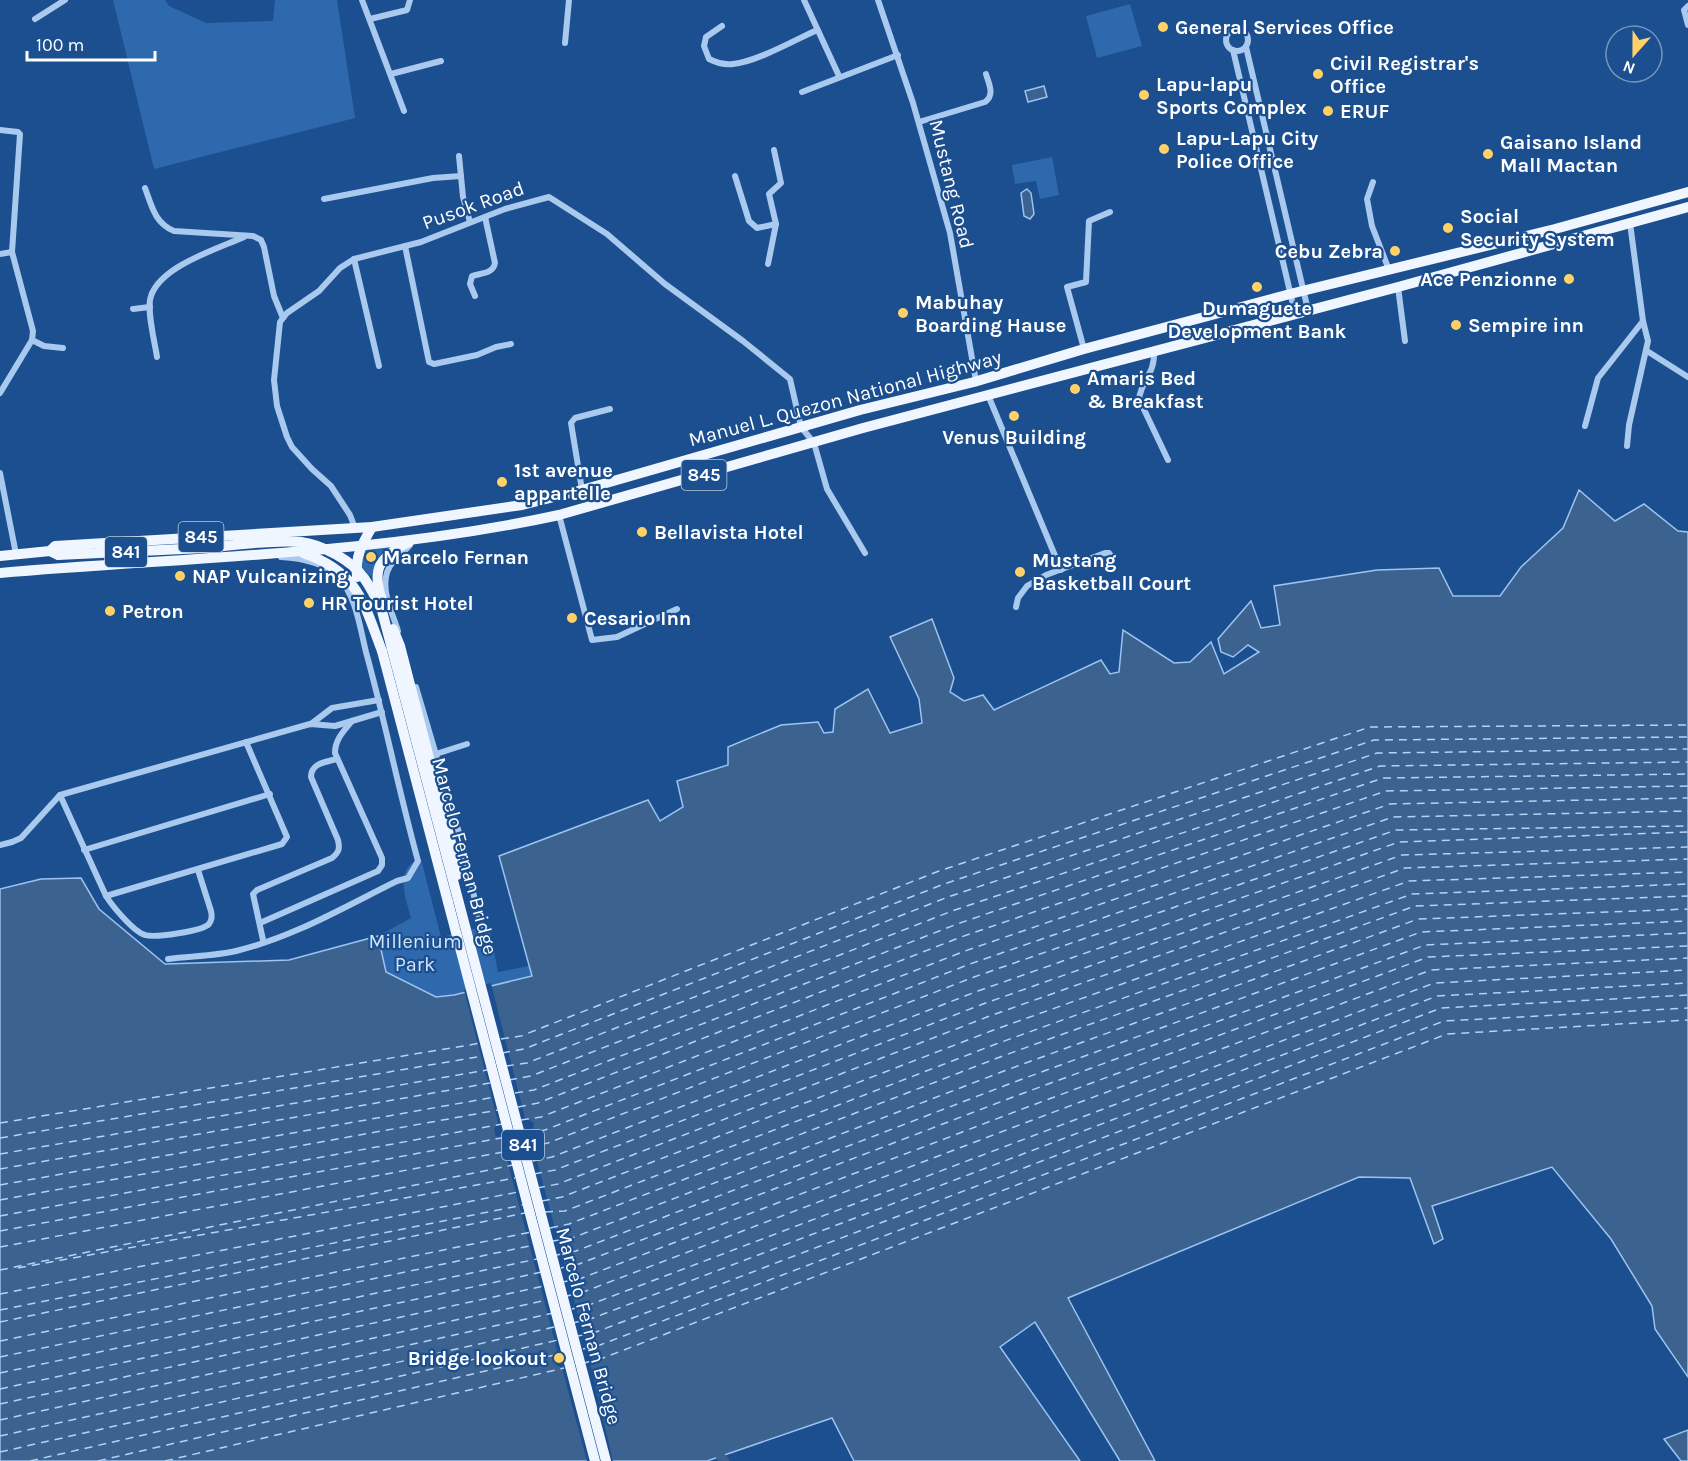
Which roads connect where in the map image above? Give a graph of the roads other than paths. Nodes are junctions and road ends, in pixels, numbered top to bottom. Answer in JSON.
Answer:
{"nodes":[{"id":1,"x":65,"y":0,"type":"edge"},
{"id":2,"x":362,"y":0,"type":"edge"},
{"id":3,"x":410,"y":0,"type":"edge"},
{"id":4,"x":569,"y":0,"type":"edge"},
{"id":5,"x":804,"y":0,"type":"edge"},
{"id":6,"x":878,"y":0,"type":"edge"},
{"id":7,"x":1688,"y":6,"type":"edge"},
{"id":8,"x":35,"y":19,"type":"dead end"},
{"id":9,"x":370,"y":19,"type":"junction"},
{"id":10,"x":1688,"y":25,"type":"edge"},
{"id":11,"x":722,"y":26,"type":"dead end"},
{"id":12,"x":817,"y":30,"type":"junction"},
{"id":13,"x":565,"y":43,"type":"dead end"},
{"id":14,"x":1246,"y":47,"type":"junction"},
{"id":15,"x":1233,"y":50,"type":"junction"},
{"id":16,"x":898,"y":55,"type":"junction"},
{"id":17,"x":441,"y":61,"type":"dead end"},
{"id":18,"x":391,"y":74,"type":"junction"},
{"id":19,"x":986,"y":74,"type":"dead end"},
{"id":20,"x":838,"y":76,"type":"junction"},
{"id":21,"x":802,"y":92,"type":"dead end"},
{"id":22,"x":404,"y":111,"type":"dead end"},
{"id":23,"x":919,"y":122,"type":"junction"},
{"id":24,"x":0,"y":130,"type":"edge"},
{"id":25,"x":1268,"y":143,"type":"junction"},
{"id":26,"x":1255,"y":147,"type":"junction"},
{"id":27,"x":774,"y":150,"type":"dead end"},
{"id":28,"x":459,"y":156,"type":"dead end"},
{"id":29,"x":461,"y":176,"type":"junction"},
{"id":30,"x":735,"y":176,"type":"dead end"},
{"id":31,"x":1373,"y":182,"type":"dead end"},
{"id":32,"x":145,"y":188,"type":"dead end"},
{"id":33,"x":1688,"y":192,"type":"edge"},
{"id":34,"x":324,"y":199,"type":"dead end"},
{"id":35,"x":1688,"y":207,"type":"edge"},
{"id":36,"x":1110,"y":212,"type":"dead end"},
{"id":37,"x":485,"y":217,"type":"junction"},
{"id":38,"x":470,"y":222,"type":"junction"},
{"id":39,"x":1630,"y":223,"type":"junction"},
{"id":40,"x":776,"y":225,"type":"junction"},
{"id":41,"x":245,"y":236,"type":"junction"},
{"id":42,"x":405,"y":246,"type":"junction"},
{"id":43,"x":12,"y":252,"type":"junction"},
{"id":44,"x":0,"y":254,"type":"edge"},
{"id":45,"x":354,"y":259,"type":"junction"},
{"id":46,"x":768,"y":264,"type":"dead end"},
{"id":47,"x":1389,"y":270,"type":"junction"},
{"id":48,"x":1398,"y":286,"type":"junction"},
{"id":49,"x":1303,"y":291,"type":"junction"},
{"id":50,"x":1290,"y":294,"type":"junction"},
{"id":51,"x":475,"y":296,"type":"dead end"},
{"id":52,"x":150,"y":308,"type":"junction"},
{"id":53,"x":133,"y":309,"type":"dead end"},
{"id":54,"x":1308,"y":310,"type":"junction"},
{"id":55,"x":1295,"y":313,"type":"junction"},
{"id":56,"x":283,"y":318,"type":"junction"},
{"id":57,"x":1643,"y":321,"type":"junction"},
{"id":58,"x":32,"y":340,"type":"junction"},
{"id":59,"x":1405,"y":341,"type":"dead end"},
{"id":60,"x":511,"y":344,"type":"dead end"},
{"id":61,"x":63,"y":348,"type":"dead end"},
{"id":62,"x":1084,"y":349,"type":"junction"},
{"id":63,"x":1154,"y":351,"type":"junction"},
{"id":64,"x":1647,"y":351,"type":"junction"},
{"id":65,"x":157,"y":357,"type":"dead end"},
{"id":66,"x":379,"y":366,"type":"dead end"},
{"id":67,"x":1688,"y":377,"type":"edge"},
{"id":68,"x":976,"y":381,"type":"junction"},
{"id":69,"x":0,"y":393,"type":"edge"},
{"id":70,"x":988,"y":395,"type":"junction"},
{"id":71,"x":610,"y":409,"type":"dead end"},
{"id":72,"x":1585,"y":426,"type":"dead end"},
{"id":73,"x":801,"y":427,"type":"junction"},
{"id":74,"x":814,"y":443,"type":"junction"},
{"id":75,"x":1627,"y":446,"type":"dead end"},
{"id":76,"x":1168,"y":460,"type":"dead end"},
{"id":77,"x":0,"y":473,"type":"edge"},
{"id":78,"x":582,"y":490,"type":"junction"},
{"id":79,"x":501,"y":509,"type":"junction"},
{"id":80,"x":559,"y":515,"type":"junction"},
{"id":81,"x":505,"y":526,"type":"junction"},
{"id":82,"x":372,"y":527,"type":"junction"},
{"id":83,"x":355,"y":528,"type":"junction"},
{"id":84,"x":417,"y":539,"type":"junction"},
{"id":85,"x":361,"y":545,"type":"junction"},
{"id":86,"x":51,"y":551,"type":"junction"},
{"id":87,"x":300,"y":552,"type":"junction"},
{"id":88,"x":865,"y":553,"type":"dead end"},
{"id":89,"x":16,"y":554,"type":"junction"},
{"id":90,"x":251,"y":555,"type":"junction"},
{"id":91,"x":0,"y":556,"type":"edge"},
{"id":92,"x":1113,"y":558,"type":"dead end"},
{"id":93,"x":1061,"y":570,"type":"junction"},
{"id":94,"x":0,"y":573,"type":"edge"},
{"id":95,"x":363,"y":602,"type":"junction"},
{"id":96,"x":1016,"y":607,"type":"dead end"},
{"id":97,"x":677,"y":609,"type":"dead end"},
{"id":98,"x":379,"y":700,"type":"junction"},
{"id":99,"x":382,"y":712,"type":"junction"},
{"id":100,"x":353,"y":720,"type":"junction"},
{"id":101,"x":310,"y":724,"type":"junction"},
{"id":102,"x":246,"y":742,"type":"junction"},
{"id":103,"x":467,"y":744,"type":"dead end"},
{"id":104,"x":436,"y":754,"type":"junction"},
{"id":105,"x":337,"y":759,"type":"junction"},
{"id":106,"x":270,"y":794,"type":"junction"},
{"id":107,"x":60,"y":795,"type":"junction"},
{"id":108,"x":0,"y":845,"type":"edge"},
{"id":109,"x":84,"y":850,"type":"junction"},
{"id":110,"x":198,"y":870,"type":"junction"},
{"id":111,"x":106,"y":896,"type":"junction"},
{"id":112,"x":458,"y":899,"type":"junction"},
{"id":113,"x":260,"y":923,"type":"junction"},
{"id":114,"x":484,"y":938,"type":"dead end"},
{"id":115,"x":263,"y":940,"type":"dead end"},
{"id":116,"x":168,"y":959,"type":"dead end"},
{"id":117,"x":595,"y":1461,"type":"edge"},
{"id":118,"x":606,"y":1461,"type":"edge"}],
"edges":[{"from":1,"to":8,"type":"street"},
{"from":2,"to":9,"type":"street"},
{"from":3,"to":9,"type":"street"},
{"from":4,"to":13,"type":"street"},
{"from":5,"to":12,"type":"street"},
{"from":6,"to":16,"type":"street","name":"Mustang Road"},
{"from":7,"to":10,"type":"street"},
{"from":9,"to":18,"type":"street"},
{"from":11,"to":12,"type":"street"},
{"from":12,"to":20,"type":"street"},
{"from":14,"to":15,"type":"street"},
{"from":14,"to":15,"type":"street"},
{"from":14,"to":25,"type":"street"},
{"from":15,"to":26,"type":"street"},
{"from":16,"to":20,"type":"street"},
{"from":16,"to":23,"type":"street","name":"Mustang Road"},
{"from":17,"to":18,"type":"street"},
{"from":18,"to":22,"type":"street"},
{"from":19,"to":23,"type":"street"},
{"from":20,"to":21,"type":"street"},
{"from":23,"to":68,"type":"street","name":"Mustang Road"},
{"from":24,"to":43,"type":"street"},
{"from":25,"to":26,"type":"street"},
{"from":25,"to":49,"type":"street"},
{"from":26,"to":50,"type":"street"},
{"from":27,"to":40,"type":"street"},
{"from":28,"to":29,"type":"street"},
{"from":29,"to":34,"type":"street"},
{"from":29,"to":38,"type":"street"},
{"from":30,"to":40,"type":"street"},
{"from":31,"to":47,"type":"street"},
{"from":32,"to":41,"type":"street"},
{"from":33,"to":47,"type":"main road","name":"Manuel L. Quezon National Highway","number":"845"},
{"from":35,"to":39,"type":"main road","name":"Manuel L. Quezon National Highway","number":"845"},
{"from":36,"to":62,"type":"street"},
{"from":37,"to":38,"type":"street","name":"Pusok Road"},
{"from":37,"to":51,"type":"street"},
{"from":37,"to":73,"type":"street","name":"Pusok Road"},
{"from":38,"to":42,"type":"street","name":"Pusok Road"},
{"from":39,"to":48,"type":"main road","name":"Manuel L. Quezon National Highway","number":"845"},
{"from":39,"to":57,"type":"street"},
{"from":40,"to":46,"type":"street"},
{"from":41,"to":52,"type":"street"},
{"from":41,"to":56,"type":"street"},
{"from":42,"to":45,"type":"street","name":"Pusok Road"},
{"from":42,"to":60,"type":"street"},
{"from":43,"to":44,"type":"street"},
{"from":43,"to":58,"type":"street"},
{"from":45,"to":56,"type":"street","name":"Pusok Road"},
{"from":45,"to":66,"type":"street"},
{"from":47,"to":49,"type":"main road","name":"Manuel L. Quezon National Highway","number":"845"},
{"from":48,"to":54,"type":"main road","name":"Manuel L. Quezon National Highway","number":"845"},
{"from":48,"to":59,"type":"street"},
{"from":49,"to":50,"type":"main road","name":"Manuel L. Quezon National Highway","number":"845"},
{"from":49,"to":54,"type":"street"},
{"from":50,"to":55,"type":"street"},
{"from":50,"to":62,"type":"main road","name":"Manuel L. Quezon National Highway","number":"845"},
{"from":52,"to":53,"type":"street"},
{"from":52,"to":65,"type":"street"},
{"from":54,"to":55,"type":"main road","name":"Manuel L. Quezon National Highway","number":"845"},
{"from":55,"to":63,"type":"main road","name":"Manuel L. Quezon National Highway","number":"845"},
{"from":56,"to":83,"type":"street"},
{"from":57,"to":64,"type":"street"},
{"from":57,"to":72,"type":"street"},
{"from":58,"to":61,"type":"street"},
{"from":58,"to":69,"type":"street"},
{"from":62,"to":68,"type":"main road","name":"Manuel L. Quezon National Highway","number":"845"},
{"from":63,"to":70,"type":"main road","name":"Manuel L. Quezon National Highway","number":"845"},
{"from":63,"to":76,"type":"street"},
{"from":64,"to":67,"type":"street"},
{"from":64,"to":75,"type":"street"},
{"from":68,"to":73,"type":"main road","name":"Manuel L. Quezon National Highway","number":"845"},
{"from":70,"to":74,"type":"main road","name":"Manuel L. Quezon National Highway","number":"845"},
{"from":70,"to":93,"type":"street"},
{"from":71,"to":78,"type":"street"},
{"from":73,"to":74,"type":"street","name":"Pusok Road"},
{"from":73,"to":78,"type":"main road","name":"Manuel L. Quezon National Highway","number":"845"},
{"from":74,"to":80,"type":"main road","name":"Manuel L. Quezon National Highway","number":"845"},
{"from":74,"to":88,"type":"street","name":"Pusok Road"},
{"from":77,"to":89,"type":"street"},
{"from":78,"to":79,"type":"main road","name":"Manuel L. Quezon National Highway","number":"845"},
{"from":79,"to":81,"type":"main road"},
{"from":79,"to":82,"type":"main road","name":"Manuel L. Quezon National Highway","number":"845"},
{"from":80,"to":81,"type":"main road","name":"Manuel L. Quezon National Highway","number":"845"},
{"from":80,"to":97,"type":"street"},
{"from":81,"to":84,"type":"main road","name":"Manuel L. Quezon National Highway","number":"845"},
{"from":82,"to":83,"type":"main road","name":"Manuel L. Quezon National Highway","number":"845"},
{"from":82,"to":85,"type":"main road"},
{"from":83,"to":86,"type":"main road","name":"Manuel L. Quezon National Highway","number":"845"},
{"from":84,"to":85,"type":"main road","name":"Manuel L. Quezon National Highway","number":"845"},
{"from":84,"to":104,"type":"street"},
{"from":84,"to":112,"type":"main road","bridge":true},
{"from":85,"to":87,"type":"main road","name":"Manuel L. Quezon National Highway","number":"845"},
{"from":85,"to":95,"type":"main road"},
{"from":86,"to":89,"type":"main road","name":"Manuel L. Quezon National Highway","number":"845"},
{"from":86,"to":112,"type":"main road","name":"Marcelo Fernan Bridge","number":"841","bridge":true},
{"from":87,"to":90,"type":"main road","name":"Manuel L. Quezon National Highway","number":"845"},
{"from":87,"to":95,"type":"main road","name":"Marcelo Fernan Bridge","number":"841"},
{"from":89,"to":91,"type":"main road","name":"Manuel L. Quezon National Highway","number":"845"},
{"from":90,"to":94,"type":"main road","name":"Manuel L. Quezon National Highway","number":"845"},
{"from":90,"to":98,"type":"street"},
{"from":92,"to":93,"type":"street"},
{"from":93,"to":96,"type":"street"},
{"from":95,"to":117,"type":"main road","name":"Marcelo Fernan Bridge","number":"841","bridge":true},
{"from":98,"to":99,"type":"street"},
{"from":98,"to":101,"type":"street"},
{"from":99,"to":100,"type":"street"},
{"from":99,"to":116,"type":"street"},
{"from":100,"to":101,"type":"street"},
{"from":100,"to":105,"type":"street"},
{"from":101,"to":102,"type":"street"},
{"from":102,"to":106,"type":"street"},
{"from":102,"to":107,"type":"street"},
{"from":103,"to":104,"type":"street"},
{"from":104,"to":114,"type":"street"},
{"from":105,"to":113,"type":"street"},
{"from":105,"to":113,"type":"street"},
{"from":106,"to":109,"type":"street"},
{"from":106,"to":110,"type":"street"},
{"from":107,"to":108,"type":"street"},
{"from":107,"to":109,"type":"street"},
{"from":109,"to":111,"type":"street"},
{"from":110,"to":111,"type":"street"},
{"from":110,"to":111,"type":"street"},
{"from":112,"to":118,"type":"main road","name":"Marcelo Fernan Bridge","number":"841","bridge":true},
{"from":113,"to":115,"type":"street"}]}
